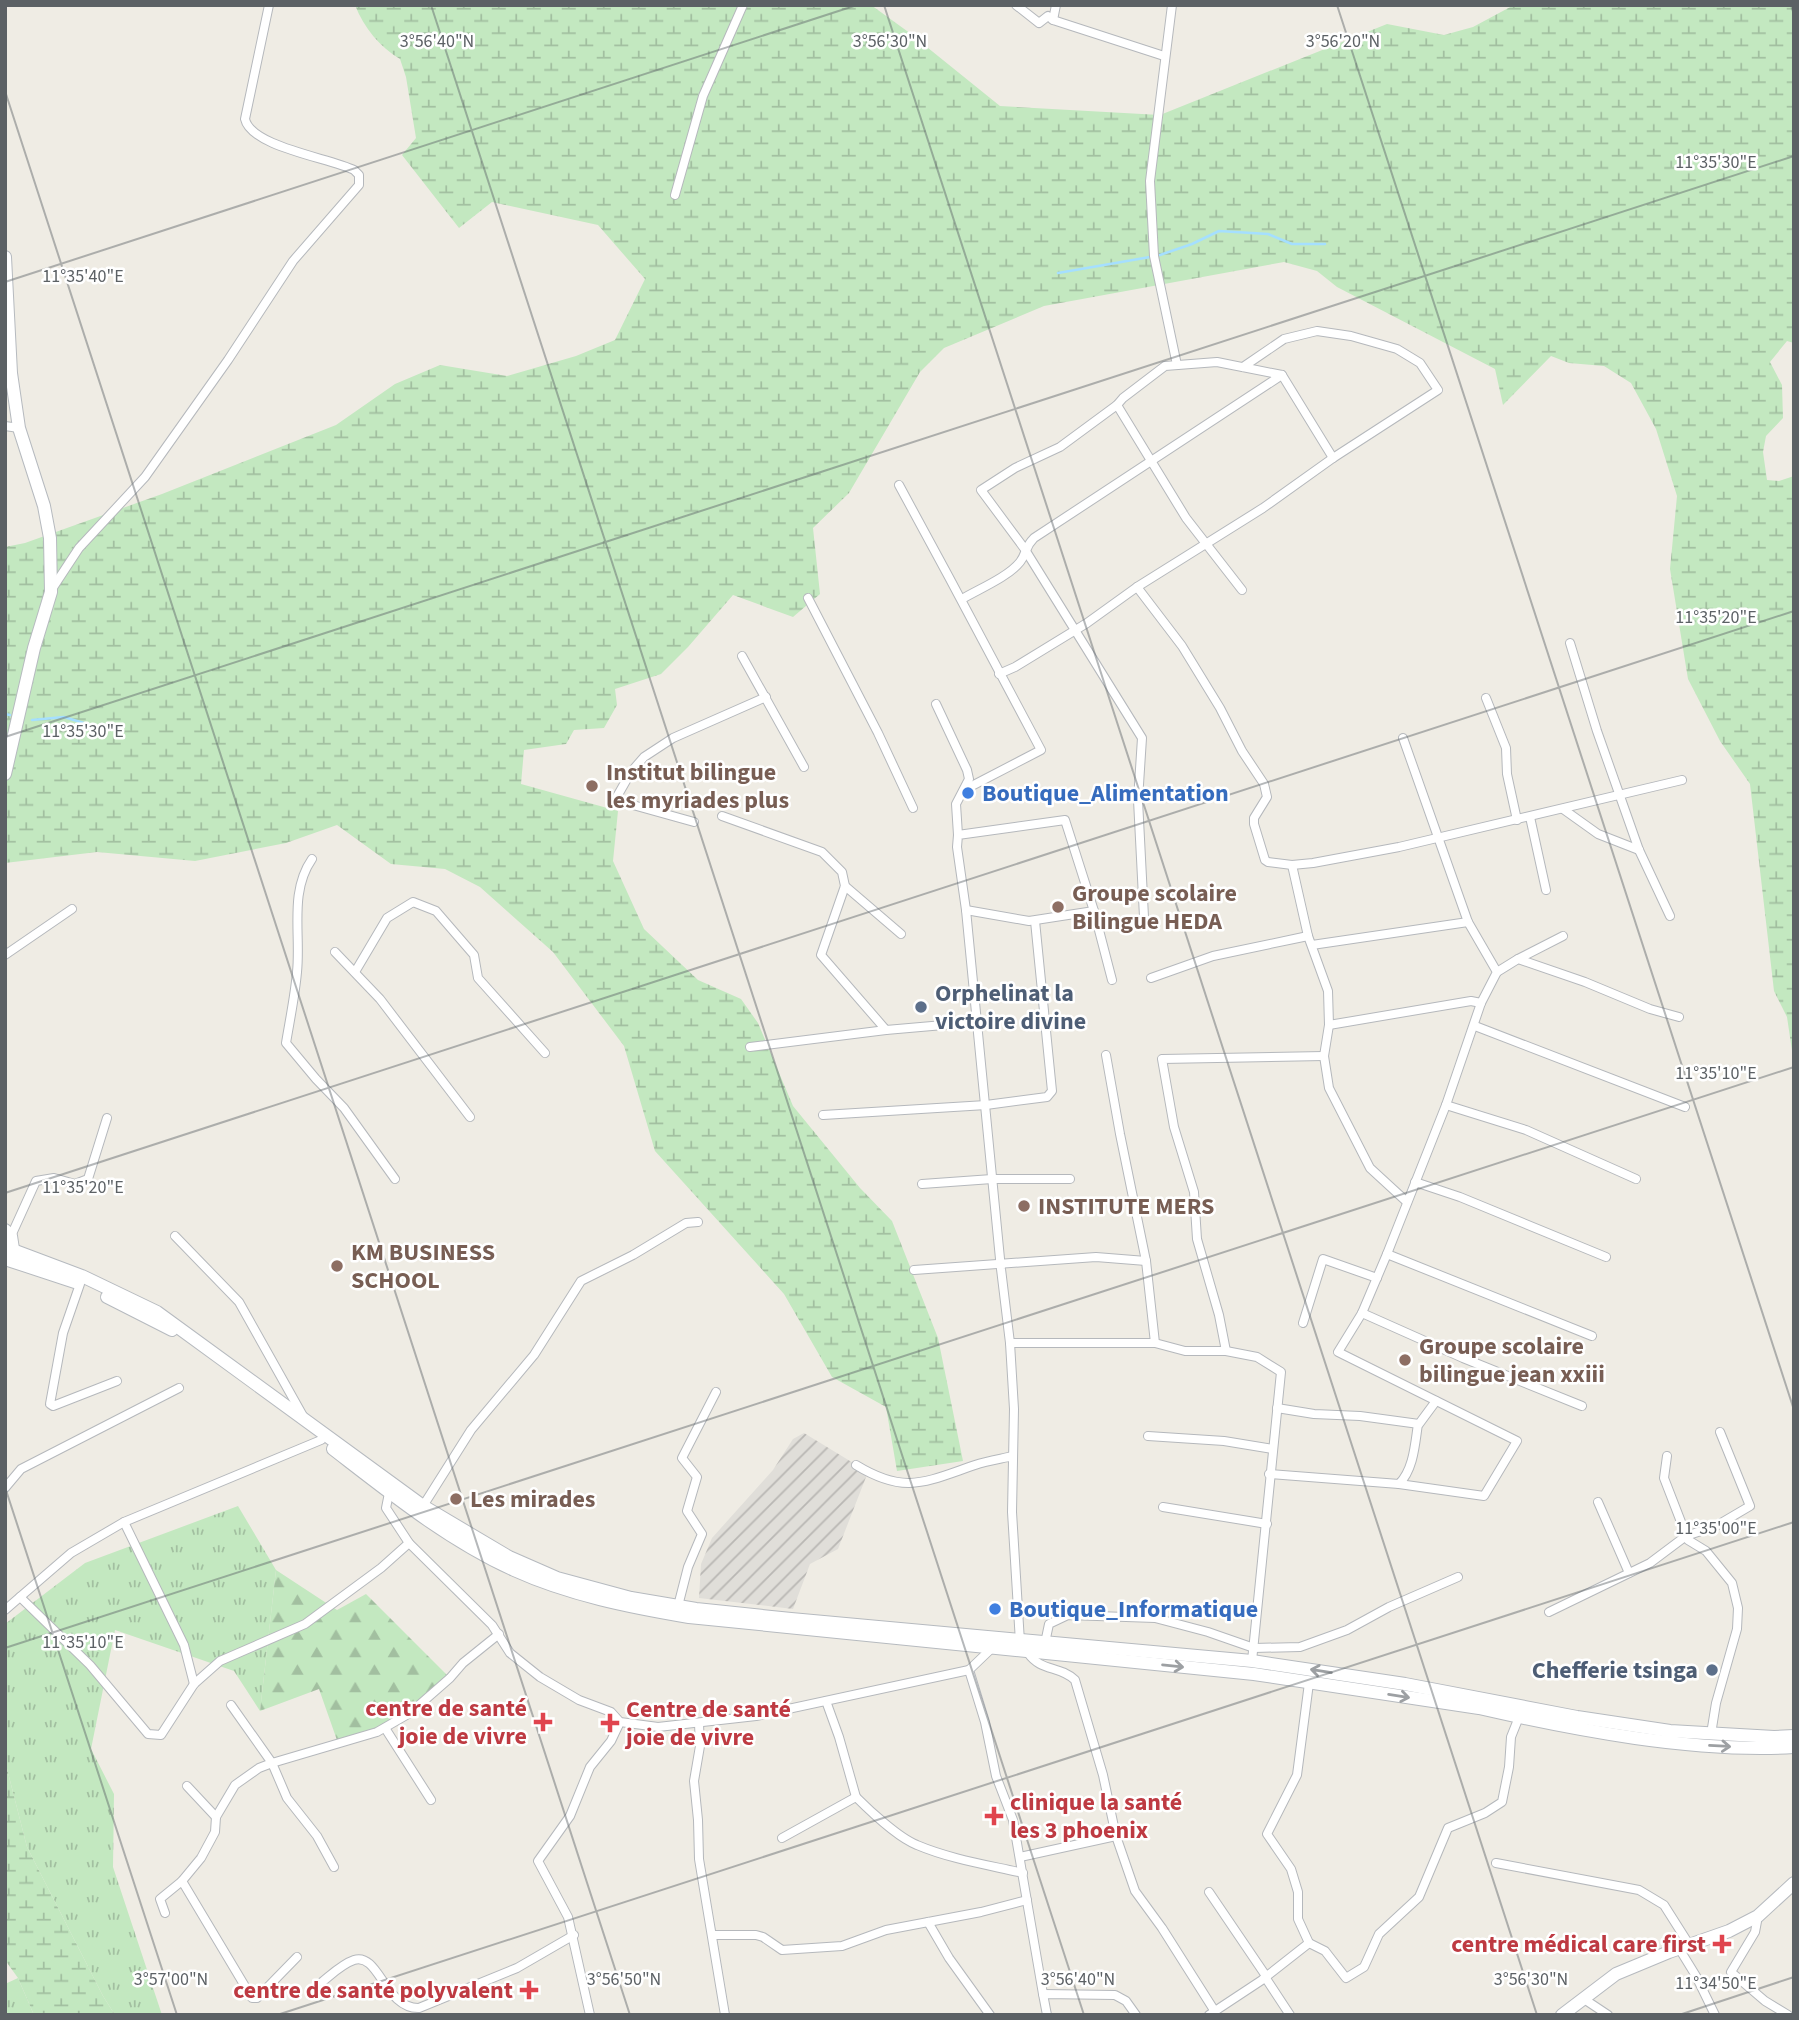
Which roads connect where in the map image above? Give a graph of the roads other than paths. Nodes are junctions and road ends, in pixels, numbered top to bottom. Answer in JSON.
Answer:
{"nodes":[{"id":1,"x":269,"y":5,"type":"edge"},
{"id":2,"x":743,"y":5,"type":"edge"},
{"id":3,"x":1016,"y":5,"type":"edge"},
{"id":4,"x":1056,"y":5,"type":"edge"},
{"id":5,"x":1172,"y":5,"type":"edge"},
{"id":6,"x":1053,"y":20,"type":"junction"},
{"id":7,"x":1164,"y":55,"type":"junction"},
{"id":8,"x":675,"y":195,"type":"dead end"},
{"id":9,"x":5,"y":257,"type":"edge"},
{"id":10,"x":1177,"y":365,"type":"junction"},
{"id":11,"x":1243,"y":367,"type":"junction"},
{"id":12,"x":1282,"y":375,"type":"junction"},
{"id":13,"x":1117,"y":405,"type":"junction"},
{"id":14,"x":5,"y":426,"type":"edge"},
{"id":15,"x":19,"y":428,"type":"junction"},
{"id":16,"x":1334,"y":458,"type":"junction"},
{"id":17,"x":1150,"y":462,"type":"junction"},
{"id":18,"x":899,"y":485,"type":"dead end"},
{"id":19,"x":1205,"y":543,"type":"junction"},
{"id":20,"x":1024,"y":548,"type":"junction"},
{"id":21,"x":1137,"y":587,"type":"junction"},
{"id":22,"x":1242,"y":590,"type":"dead end"},
{"id":23,"x":51,"y":592,"type":"junction"},
{"id":24,"x":808,"y":598,"type":"dead end"},
{"id":25,"x":962,"y":599,"type":"junction"},
{"id":26,"x":1076,"y":630,"type":"junction"},
{"id":27,"x":1570,"y":643,"type":"dead end"},
{"id":28,"x":742,"y":656,"type":"dead end"},
{"id":29,"x":999,"y":674,"type":"junction"},
{"id":30,"x":766,"y":696,"type":"junction"},
{"id":31,"x":1486,"y":698,"type":"dead end"},
{"id":32,"x":936,"y":704,"type":"dead end"},
{"id":33,"x":1403,"y":738,"type":"dead end"},
{"id":34,"x":804,"y":767,"type":"dead end"},
{"id":35,"x":5,"y":774,"type":"edge"},
{"id":36,"x":1682,"y":780,"type":"dead end"},
{"id":37,"x":964,"y":790,"type":"junction"},
{"id":38,"x":1620,"y":794,"type":"junction"},
{"id":39,"x":912,"y":808,"type":"dead end"},
{"id":40,"x":1563,"y":810,"type":"junction"},
{"id":41,"x":722,"y":816,"type":"dead end"},
{"id":42,"x":1530,"y":817,"type":"junction"},
{"id":43,"x":1517,"y":820,"type":"junction"},
{"id":44,"x":694,"y":822,"type":"dead end"},
{"id":45,"x":958,"y":835,"type":"junction"},
{"id":46,"x":1437,"y":838,"type":"junction"},
{"id":47,"x":1639,"y":850,"type":"junction"},
{"id":48,"x":312,"y":859,"type":"dead end"},
{"id":49,"x":1292,"y":865,"type":"junction"},
{"id":50,"x":845,"y":886,"type":"junction"},
{"id":51,"x":1545,"y":890,"type":"dead end"},
{"id":52,"x":72,"y":909,"type":"dead end"},
{"id":53,"x":967,"y":910,"type":"junction"},
{"id":54,"x":1094,"y":911,"type":"junction"},
{"id":55,"x":1670,"y":916,"type":"dead end"},
{"id":56,"x":1144,"y":917,"type":"dead end"},
{"id":57,"x":1035,"y":921,"type":"junction"},
{"id":58,"x":1468,"y":922,"type":"junction"},
{"id":59,"x":901,"y":934,"type":"dead end"},
{"id":60,"x":1308,"y":936,"type":"junction"},
{"id":61,"x":1563,"y":936,"type":"dead end"},
{"id":62,"x":1312,"y":946,"type":"junction"},
{"id":63,"x":335,"y":952,"type":"dead end"},
{"id":64,"x":5,"y":955,"type":"edge"},
{"id":65,"x":1518,"y":959,"type":"junction"},
{"id":66,"x":355,"y":972,"type":"junction"},
{"id":67,"x":1497,"y":972,"type":"junction"},
{"id":68,"x":1151,"y":978,"type":"dead end"},
{"id":69,"x":1112,"y":980,"type":"dead end"},
{"id":70,"x":1480,"y":1003,"type":"junction"},
{"id":71,"x":1679,"y":1017,"type":"dead end"},
{"id":72,"x":978,"y":1022,"type":"junction"},
{"id":73,"x":1329,"y":1025,"type":"junction"},
{"id":74,"x":1475,"y":1026,"type":"junction"},
{"id":75,"x":886,"y":1030,"type":"junction"},
{"id":76,"x":750,"y":1047,"type":"dead end"},
{"id":77,"x":545,"y":1054,"type":"dead end"},
{"id":78,"x":1106,"y":1055,"type":"dead end"},
{"id":79,"x":1324,"y":1056,"type":"junction"},
{"id":80,"x":986,"y":1105,"type":"junction"},
{"id":81,"x":1446,"y":1105,"type":"junction"},
{"id":82,"x":1685,"y":1107,"type":"dead end"},
{"id":83,"x":823,"y":1115,"type":"dead end"},
{"id":84,"x":470,"y":1117,"type":"dead end"},
{"id":85,"x":107,"y":1118,"type":"dead end"},
{"id":86,"x":395,"y":1179,"type":"dead end"},
{"id":87,"x":992,"y":1179,"type":"junction"},
{"id":88,"x":1070,"y":1179,"type":"dead end"},
{"id":89,"x":1636,"y":1179,"type":"dead end"},
{"id":90,"x":1415,"y":1182,"type":"junction"},
{"id":91,"x":922,"y":1184,"type":"dead end"},
{"id":92,"x":1407,"y":1202,"type":"junction"},
{"id":93,"x":698,"y":1222,"type":"dead end"},
{"id":94,"x":175,"y":1236,"type":"dead end"},
{"id":95,"x":8,"y":1244,"type":"edge"},
{"id":96,"x":1387,"y":1254,"type":"junction"},
{"id":97,"x":1606,"y":1257,"type":"dead end"},
{"id":98,"x":1146,"y":1261,"type":"junction"},
{"id":99,"x":1000,"y":1263,"type":"junction"},
{"id":100,"x":914,"y":1270,"type":"dead end"},
{"id":101,"x":1377,"y":1278,"type":"junction"},
{"id":102,"x":80,"y":1283,"type":"junction"},
{"id":103,"x":1362,"y":1312,"type":"junction"},
{"id":104,"x":1303,"y":1323,"type":"dead end"},
{"id":105,"x":1592,"y":1336,"type":"dead end"},
{"id":106,"x":1010,"y":1343,"type":"junction"},
{"id":107,"x":1156,"y":1343,"type":"junction"},
{"id":108,"x":1226,"y":1351,"type":"junction"},
{"id":109,"x":117,"y":1381,"type":"dead end"},
{"id":110,"x":178,"y":1388,"type":"dead end"},
{"id":111,"x":716,"y":1392,"type":"dead end"},
{"id":112,"x":266,"y":1395,"type":"junction"},
{"id":113,"x":1436,"y":1401,"type":"junction"},
{"id":114,"x":1582,"y":1406,"type":"dead end"},
{"id":115,"x":1277,"y":1408,"type":"junction"},
{"id":116,"x":304,"y":1418,"type":"junction"},
{"id":117,"x":1418,"y":1424,"type":"junction"},
{"id":118,"x":1720,"y":1432,"type":"dead end"},
{"id":119,"x":1148,"y":1436,"type":"dead end"},
{"id":120,"x":321,"y":1440,"type":"junction"},
{"id":121,"x":1273,"y":1449,"type":"junction"},
{"id":122,"x":1667,"y":1456,"type":"dead end"},
{"id":123,"x":1013,"y":1457,"type":"junction"},
{"id":124,"x":856,"y":1465,"type":"dead end"},
{"id":125,"x":1269,"y":1474,"type":"junction"},
{"id":126,"x":1399,"y":1484,"type":"junction"},
{"id":127,"x":5,"y":1488,"type":"edge"},
{"id":128,"x":389,"y":1493,"type":"junction"},
{"id":129,"x":1598,"y":1502,"type":"dead end"},
{"id":130,"x":423,"y":1506,"type":"junction"},
{"id":131,"x":1163,"y":1507,"type":"dead end"},
{"id":132,"x":124,"y":1522,"type":"junction"},
{"id":133,"x":1267,"y":1524,"type":"junction"},
{"id":134,"x":1686,"y":1536,"type":"junction"},
{"id":135,"x":409,"y":1542,"type":"junction"},
{"id":136,"x":1629,"y":1573,"type":"junction"},
{"id":137,"x":1458,"y":1577,"type":"dead end"},
{"id":138,"x":20,"y":1597,"type":"junction"},
{"id":139,"x":678,"y":1606,"type":"junction"},
{"id":140,"x":5,"y":1610,"type":"edge"},
{"id":141,"x":1549,"y":1612,"type":"dead end"},
{"id":142,"x":499,"y":1634,"type":"junction"},
{"id":143,"x":1045,"y":1643,"type":"junction"},
{"id":144,"x":992,"y":1648,"type":"junction"},
{"id":145,"x":1023,"y":1648,"type":"junction"},
{"id":146,"x":1253,"y":1655,"type":"junction"},
{"id":147,"x":969,"y":1670,"type":"junction"},
{"id":148,"x":1309,"y":1683,"type":"junction"},
{"id":149,"x":194,"y":1684,"type":"junction"},
{"id":150,"x":826,"y":1701,"type":"junction"},
{"id":151,"x":231,"y":1705,"type":"dead end"},
{"id":152,"x":1519,"y":1717,"type":"junction"},
{"id":153,"x":620,"y":1722,"type":"junction"},
{"id":154,"x":699,"y":1724,"type":"junction"},
{"id":155,"x":385,"y":1728,"type":"junction"},
{"id":156,"x":1711,"y":1734,"type":"junction"},
{"id":157,"x":1794,"y":1736,"type":"edge"},
{"id":158,"x":1794,"y":1747,"type":"edge"},
{"id":159,"x":272,"y":1763,"type":"junction"},
{"id":160,"x":187,"y":1787,"type":"dead end"},
{"id":161,"x":856,"y":1797,"type":"junction"},
{"id":162,"x":430,"y":1800,"type":"dead end"},
{"id":163,"x":216,"y":1817,"type":"junction"},
{"id":164,"x":1116,"y":1836,"type":"junction"},
{"id":165,"x":782,"y":1838,"type":"dead end"},
{"id":166,"x":1020,"y":1857,"type":"junction"},
{"id":167,"x":1496,"y":1863,"type":"dead end"},
{"id":168,"x":334,"y":1867,"type":"dead end"},
{"id":169,"x":1023,"y":1873,"type":"junction"},
{"id":170,"x":182,"y":1881,"type":"junction"},
{"id":171,"x":1794,"y":1883,"type":"edge"},
{"id":172,"x":1209,"y":1892,"type":"dead end"},
{"id":173,"x":1027,"y":1900,"type":"junction"},
{"id":174,"x":165,"y":1913,"type":"dead end"},
{"id":175,"x":1758,"y":1916,"type":"junction"},
{"id":176,"x":928,"y":1922,"type":"junction"},
{"id":177,"x":574,"y":1935,"type":"junction"},
{"id":178,"x":712,"y":1935,"type":"junction"},
{"id":179,"x":1309,"y":1943,"type":"junction"},
{"id":180,"x":1685,"y":1948,"type":"junction"},
{"id":181,"x":297,"y":1957,"type":"dead end"},
{"id":182,"x":1266,"y":1977,"type":"junction"},
{"id":183,"x":322,"y":1982,"type":"dead end"},
{"id":184,"x":1043,"y":1994,"type":"junction"},
{"id":185,"x":1584,"y":2000,"type":"junction"},
{"id":186,"x":412,"y":2012,"type":"edge"},
{"id":187,"x":1212,"y":2012,"type":"edge"},
{"id":188,"x":590,"y":2015,"type":"edge"},
{"id":189,"x":725,"y":2015,"type":"edge"},
{"id":190,"x":989,"y":2015,"type":"edge"},
{"id":191,"x":1047,"y":2015,"type":"edge"},
{"id":192,"x":1136,"y":2015,"type":"edge"},
{"id":193,"x":1290,"y":2015,"type":"edge"},
{"id":194,"x":1562,"y":2015,"type":"edge"},
{"id":195,"x":1608,"y":2015,"type":"edge"},
{"id":196,"x":1715,"y":2015,"type":"edge"},
{"id":197,"x":1788,"y":2015,"type":"edge"}],
"edges":[{"from":1,"to":23,"type":"street"},
{"from":2,"to":8,"type":"street"},
{"from":3,"to":6,"type":"street"},
{"from":4,"to":6,"type":"street"},
{"from":5,"to":7,"type":"street"},
{"from":6,"to":7,"type":"street"},
{"from":7,"to":10,"type":"street"},
{"from":9,"to":15,"type":"main road"},
{"from":10,"to":11,"type":"street"},
{"from":10,"to":13,"type":"street"},
{"from":11,"to":12,"type":"street"},
{"from":11,"to":16,"type":"street"},
{"from":12,"to":16,"type":"street"},
{"from":12,"to":17,"type":"street"},
{"from":13,"to":17,"type":"street"},
{"from":13,"to":20,"type":"street"},
{"from":14,"to":15,"type":"street"},
{"from":15,"to":23,"type":"main road"},
{"from":16,"to":19,"type":"street"},
{"from":17,"to":19,"type":"street"},
{"from":17,"to":20,"type":"street"},
{"from":18,"to":25,"type":"street"},
{"from":19,"to":21,"type":"street"},
{"from":19,"to":22,"type":"street"},
{"from":20,"to":25,"type":"street"},
{"from":20,"to":26,"type":"street"},
{"from":21,"to":26,"type":"street"},
{"from":21,"to":49,"type":"street"},
{"from":23,"to":35,"type":"main road"},
{"from":24,"to":39,"type":"street"},
{"from":25,"to":29,"type":"street"},
{"from":26,"to":29,"type":"street"},
{"from":26,"to":56,"type":"street"},
{"from":27,"to":38,"type":"street"},
{"from":28,"to":30,"type":"street"},
{"from":29,"to":37,"type":"street"},
{"from":30,"to":34,"type":"street"},
{"from":30,"to":44,"type":"street"},
{"from":31,"to":43,"type":"street"},
{"from":32,"to":37,"type":"street"},
{"from":33,"to":46,"type":"street"},
{"from":36,"to":38,"type":"street"},
{"from":37,"to":45,"type":"street"},
{"from":38,"to":40,"type":"street"},
{"from":38,"to":47,"type":"street"},
{"from":40,"to":42,"type":"street"},
{"from":40,"to":47,"type":"street"},
{"from":41,"to":50,"type":"street"},
{"from":42,"to":43,"type":"street"},
{"from":42,"to":51,"type":"street"},
{"from":43,"to":46,"type":"street"},
{"from":45,"to":53,"type":"street"},
{"from":45,"to":54,"type":"street"},
{"from":46,"to":49,"type":"street"},
{"from":46,"to":58,"type":"street"},
{"from":47,"to":55,"type":"street"},
{"from":48,"to":86,"type":"street"},
{"from":49,"to":60,"type":"street"},
{"from":50,"to":59,"type":"street"},
{"from":50,"to":75,"type":"street"},
{"from":52,"to":64,"type":"street"},
{"from":53,"to":57,"type":"street"},
{"from":53,"to":72,"type":"street"},
{"from":54,"to":57,"type":"street"},
{"from":54,"to":69,"type":"street"},
{"from":57,"to":80,"type":"street"},
{"from":58,"to":62,"type":"street"},
{"from":58,"to":67,"type":"street"},
{"from":60,"to":62,"type":"street"},
{"from":60,"to":68,"type":"street"},
{"from":61,"to":65,"type":"street"},
{"from":62,"to":73,"type":"street"},
{"from":63,"to":66,"type":"street"},
{"from":65,"to":67,"type":"street"},
{"from":65,"to":71,"type":"street"},
{"from":66,"to":77,"type":"street"},
{"from":66,"to":84,"type":"street"},
{"from":67,"to":70,"type":"street"},
{"from":70,"to":73,"type":"street"},
{"from":70,"to":74,"type":"street"},
{"from":72,"to":75,"type":"street"},
{"from":72,"to":80,"type":"street"},
{"from":73,"to":79,"type":"street"},
{"from":74,"to":81,"type":"street"},
{"from":74,"to":82,"type":"street"},
{"from":75,"to":76,"type":"street"},
{"from":78,"to":98,"type":"street"},
{"from":79,"to":92,"type":"street"},
{"from":79,"to":108,"type":"street"},
{"from":80,"to":83,"type":"street"},
{"from":80,"to":87,"type":"street"},
{"from":81,"to":89,"type":"street"},
{"from":81,"to":90,"type":"street"},
{"from":85,"to":95,"type":"street"},
{"from":87,"to":88,"type":"street"},
{"from":87,"to":91,"type":"street"},
{"from":87,"to":99,"type":"street"},
{"from":90,"to":92,"type":"street"},
{"from":90,"to":97,"type":"street"},
{"from":92,"to":96,"type":"street"},
{"from":93,"to":130,"type":"street"},
{"from":94,"to":116,"type":"street"},
{"from":95,"to":102,"type":"main road"},
{"from":95,"to":112,"type":"main road"},
{"from":96,"to":101,"type":"street"},
{"from":96,"to":105,"type":"street"},
{"from":98,"to":99,"type":"street"},
{"from":98,"to":107,"type":"street"},
{"from":99,"to":100,"type":"street"},
{"from":99,"to":106,"type":"street"},
{"from":101,"to":103,"type":"street"},
{"from":101,"to":104,"type":"street"},
{"from":102,"to":109,"type":"street"},
{"from":102,"to":112,"type":"main road"},
{"from":103,"to":113,"type":"street"},
{"from":103,"to":114,"type":"street"},
{"from":106,"to":107,"type":"street"},
{"from":106,"to":123,"type":"street"},
{"from":107,"to":108,"type":"street"},
{"from":108,"to":115,"type":"street"},
{"from":110,"to":127,"type":"street"},
{"from":111,"to":139,"type":"street"},
{"from":112,"to":116,"type":"main road"},
{"from":112,"to":120,"type":"main road"},
{"from":113,"to":117,"type":"street"},
{"from":113,"to":126,"type":"street"},
{"from":115,"to":117,"type":"street"},
{"from":115,"to":121,"type":"street"},
{"from":116,"to":130,"type":"main road"},
{"from":117,"to":126,"type":"street"},
{"from":118,"to":134,"type":"street"},
{"from":119,"to":121,"type":"street"},
{"from":120,"to":128,"type":"main road"},
{"from":120,"to":132,"type":"street"},
{"from":121,"to":125,"type":"street"},
{"from":122,"to":134,"type":"street"},
{"from":123,"to":124,"type":"street"},
{"from":123,"to":145,"type":"street"},
{"from":125,"to":126,"type":"street"},
{"from":125,"to":133,"type":"street"},
{"from":128,"to":135,"type":"street"},
{"from":128,"to":144,"type":"main road"},
{"from":129,"to":136,"type":"street"},
{"from":130,"to":139,"type":"main road"},
{"from":131,"to":133,"type":"street"},
{"from":132,"to":138,"type":"street"},
{"from":132,"to":149,"type":"street"},
{"from":133,"to":146,"type":"street"},
{"from":134,"to":136,"type":"street"},
{"from":134,"to":156,"type":"street"},
{"from":135,"to":142,"type":"street"},
{"from":135,"to":149,"type":"street"},
{"from":136,"to":141,"type":"street"},
{"from":137,"to":146,"type":"street"},
{"from":138,"to":140,"type":"street"},
{"from":138,"to":149,"type":"street"},
{"from":139,"to":145,"type":"main road"},
{"from":142,"to":153,"type":"street"},
{"from":142,"to":155,"type":"street"},
{"from":143,"to":145,"type":"main road"},
{"from":143,"to":146,"type":"main road"},
{"from":143,"to":146,"type":"street"},
{"from":144,"to":145,"type":"main road"},
{"from":144,"to":147,"type":"street"},
{"from":145,"to":148,"type":"main road","one_way":true},
{"from":145,"to":164,"type":"street"},
{"from":156,"to":146,"type":"main road","one_way":true},
{"from":147,"to":150,"type":"street"},
{"from":147,"to":166,"type":"street"},
{"from":148,"to":152,"type":"main road","one_way":true},
{"from":148,"to":179,"type":"street"},
{"from":150,"to":154,"type":"street"},
{"from":150,"to":161,"type":"street"},
{"from":151,"to":159,"type":"street"},
{"from":152,"to":158,"type":"main road","one_way":true},
{"from":152,"to":179,"type":"street"},
{"from":153,"to":154,"type":"street"},
{"from":153,"to":177,"type":"street"},
{"from":154,"to":178,"type":"street"},
{"from":155,"to":159,"type":"street"},
{"from":155,"to":162,"type":"street"},
{"from":156,"to":157,"type":"main road"},
{"from":159,"to":163,"type":"street"},
{"from":159,"to":168,"type":"street"},
{"from":160,"to":163,"type":"street"},
{"from":161,"to":165,"type":"street"},
{"from":161,"to":169,"type":"street"},
{"from":163,"to":170,"type":"street"},
{"from":164,"to":166,"type":"street"},
{"from":164,"to":187,"type":"street"},
{"from":166,"to":169,"type":"street"},
{"from":167,"to":180,"type":"street"},
{"from":169,"to":173,"type":"street"},
{"from":170,"to":174,"type":"street"},
{"from":170,"to":181,"type":"street"},
{"from":171,"to":175,"type":"main road"},
{"from":172,"to":182,"type":"street"},
{"from":173,"to":176,"type":"street"},
{"from":173,"to":184,"type":"street"},
{"from":175,"to":180,"type":"main road"},
{"from":175,"to":197,"type":"street"},
{"from":176,"to":178,"type":"street"},
{"from":176,"to":190,"type":"street"},
{"from":177,"to":186,"type":"street"},
{"from":177,"to":188,"type":"street"},
{"from":178,"to":189,"type":"street"},
{"from":179,"to":182,"type":"street"},
{"from":180,"to":185,"type":"main road"},
{"from":180,"to":196,"type":"street"},
{"from":182,"to":187,"type":"street"},
{"from":182,"to":193,"type":"street"},
{"from":183,"to":186,"type":"street"},
{"from":184,"to":191,"type":"street"},
{"from":184,"to":192,"type":"street"},
{"from":185,"to":194,"type":"main road"},
{"from":185,"to":195,"type":"street"}]}
